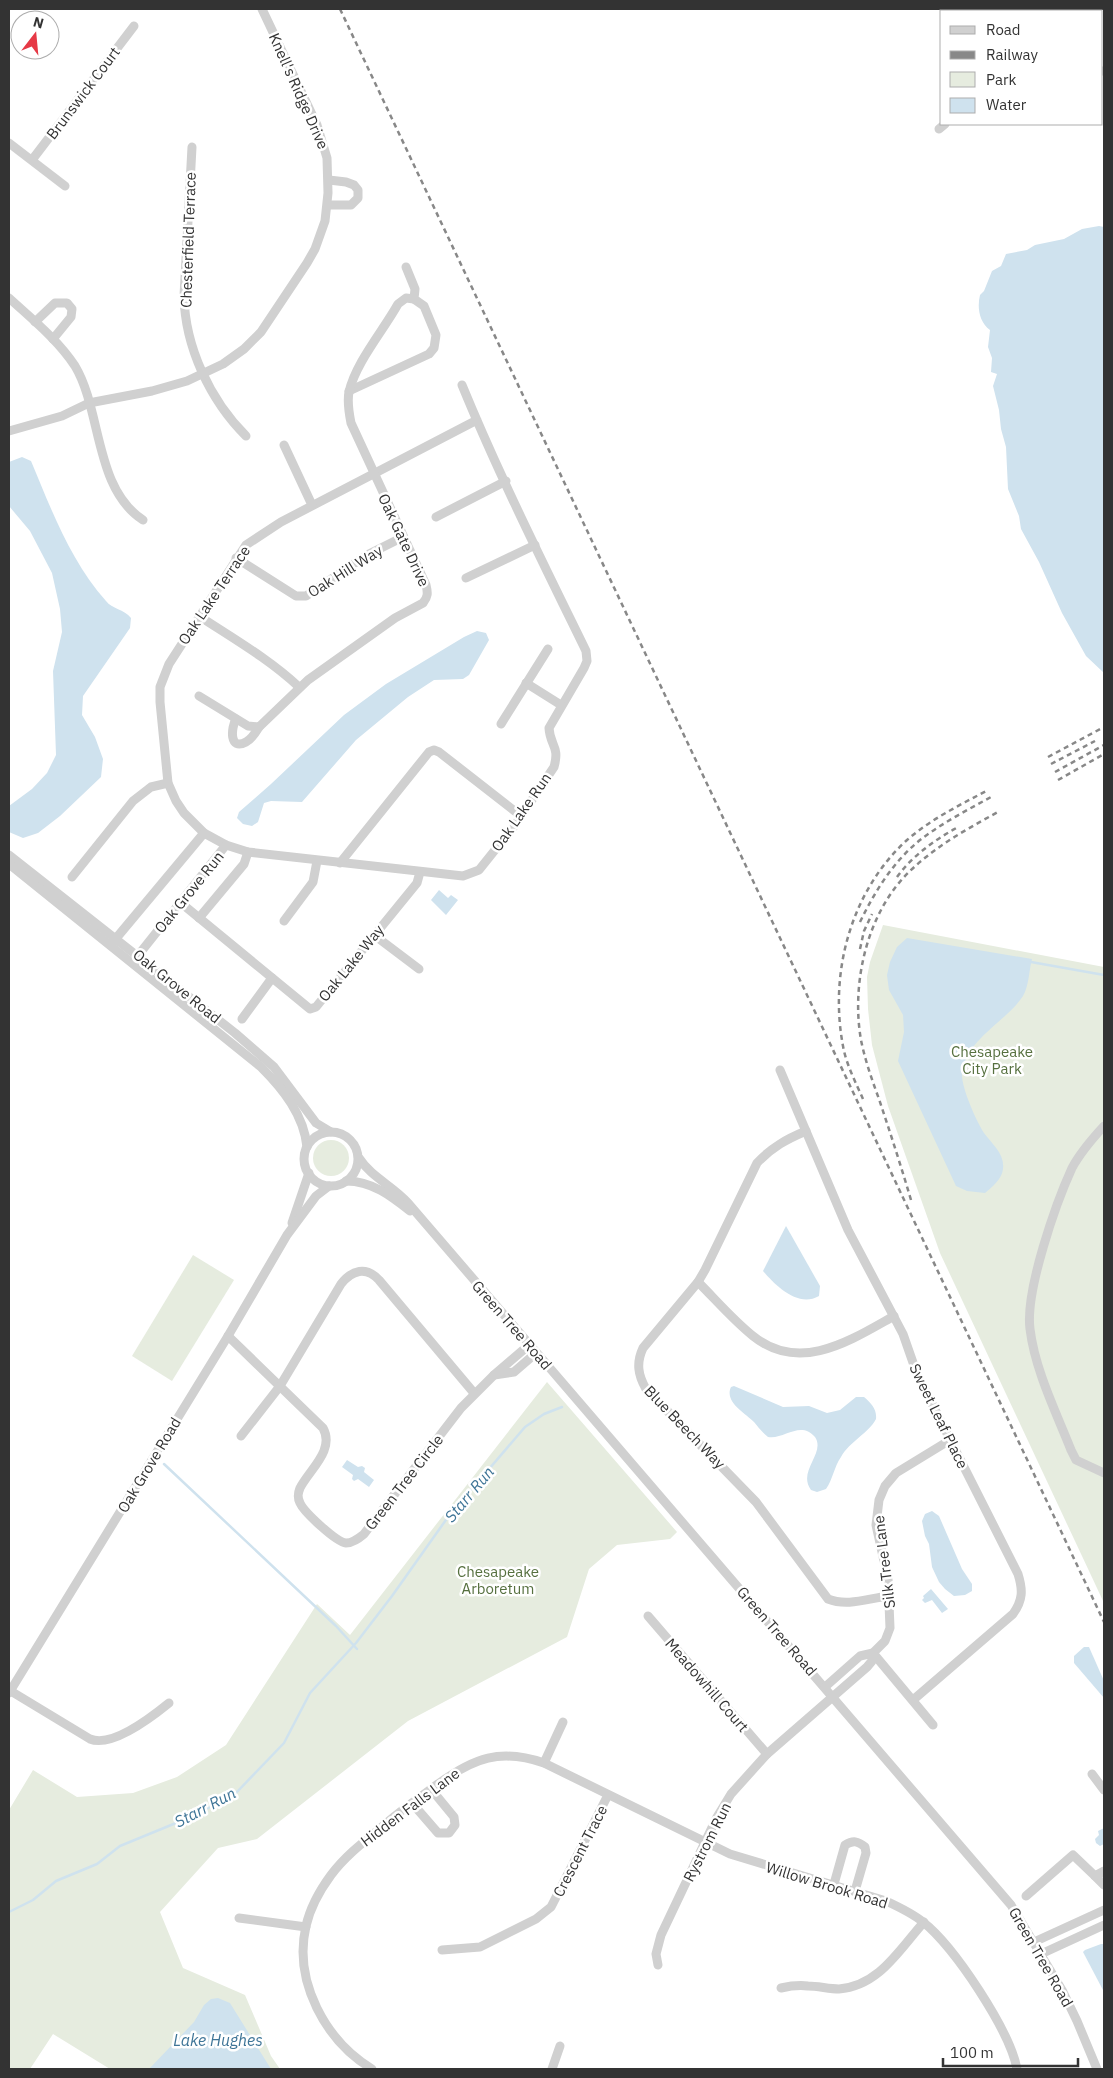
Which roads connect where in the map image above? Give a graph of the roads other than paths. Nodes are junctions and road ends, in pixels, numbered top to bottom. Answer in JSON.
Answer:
{"nodes":[{"id":1,"x":262,"y":9,"type":"edge"},
{"id":2,"x":134,"y":26,"type":"dead end"},
{"id":3,"x":9,"y":143,"type":"edge"},
{"id":4,"x":192,"y":147,"type":"dead end"},
{"id":5,"x":32,"y":160,"type":"junction"},
{"id":6,"x":329,"y":180,"type":"junction"},
{"id":7,"x":65,"y":186,"type":"dead end"},
{"id":8,"x":328,"y":205,"type":"junction"},
{"id":9,"x":406,"y":268,"type":"dead end"},
{"id":10,"x":9,"y":298,"type":"edge"},
{"id":11,"x":414,"y":299,"type":"junction"},
{"id":12,"x":35,"y":322,"type":"junction"},
{"id":13,"x":53,"y":339,"type":"junction"},
{"id":14,"x":204,"y":374,"type":"junction"},
{"id":15,"x":462,"y":385,"type":"dead end"},
{"id":16,"x":349,"y":391,"type":"junction"},
{"id":17,"x":88,"y":403,"type":"junction"},
{"id":18,"x":477,"y":420,"type":"junction"},
{"id":19,"x":9,"y":431,"type":"edge"},
{"id":20,"x":246,"y":436,"type":"dead end"},
{"id":21,"x":284,"y":445,"type":"dead end"},
{"id":22,"x":373,"y":473,"type":"junction"},
{"id":23,"x":506,"y":481,"type":"junction"},
{"id":24,"x":312,"y":505,"type":"junction"},
{"id":25,"x":436,"y":517,"type":"dead end"},
{"id":26,"x":143,"y":520,"type":"dead end"},
{"id":27,"x":403,"y":537,"type":"junction"},
{"id":28,"x":535,"y":545,"type":"junction"},
{"id":29,"x":236,"y":558,"type":"junction"},
{"id":30,"x":466,"y":578,"type":"dead end"},
{"id":31,"x":199,"y":616,"type":"junction"},
{"id":32,"x":548,"y":649,"type":"dead end"},
{"id":33,"x":526,"y":684,"type":"junction"},
{"id":34,"x":299,"y":687,"type":"junction"},
{"id":35,"x":198,"y":696,"type":"dead end"},
{"id":36,"x":561,"y":705,"type":"junction"},
{"id":37,"x":236,"y":719,"type":"junction"},
{"id":38,"x":500,"y":724,"type":"dead end"},
{"id":39,"x":259,"y":727,"type":"junction"},
{"id":40,"x":168,"y":783,"type":"junction"},
{"id":41,"x":521,"y":816,"type":"junction"},
{"id":42,"x":204,"y":833,"type":"junction"},
{"id":43,"x":226,"y":845,"type":"junction"},
{"id":44,"x":248,"y":852,"type":"junction"},
{"id":45,"x":9,"y":855,"type":"edge"},
{"id":46,"x":317,"y":861,"type":"junction"},
{"id":47,"x":340,"y":863,"type":"junction"},
{"id":48,"x":9,"y":864,"type":"edge"},
{"id":49,"x":420,"y":872,"type":"junction"},
{"id":50,"x":72,"y":877,"type":"dead end"},
{"id":51,"x":181,"y":902,"type":"junction"},
{"id":52,"x":200,"y":918,"type":"junction"},
{"id":53,"x":284,"y":921,"type":"dead end"},
{"id":54,"x":374,"y":935,"type":"junction"},
{"id":55,"x":114,"y":942,"type":"junction"},
{"id":56,"x":135,"y":959,"type":"junction"},
{"id":57,"x":419,"y":969,"type":"dead end"},
{"id":58,"x":272,"y":978,"type":"junction"},
{"id":59,"x":242,"y":1019,"type":"dead end"},
{"id":60,"x":780,"y":1070,"type":"dead end"},
{"id":61,"x":1104,"y":1126,"type":"edge"},
{"id":62,"x":806,"y":1131,"type":"junction"},
{"id":63,"x":331,"y":1132,"type":"junction"},
{"id":64,"x":307,"y":1147,"type":"junction"},
{"id":65,"x":359,"y":1158,"type":"junction"},
{"id":66,"x":308,"y":1173,"type":"junction"},
{"id":67,"x":346,"y":1181,"type":"junction"},
{"id":68,"x":329,"y":1186,"type":"junction"},
{"id":69,"x":420,"y":1218,"type":"junction"},
{"id":70,"x":287,"y":1235,"type":"junction"},
{"id":71,"x":698,"y":1282,"type":"junction"},
{"id":72,"x":894,"y":1316,"type":"junction"},
{"id":73,"x":228,"y":1336,"type":"junction"},
{"id":74,"x":529,"y":1345,"type":"junction"},
{"id":75,"x":536,"y":1353,"type":"junction"},
{"id":76,"x":494,"y":1375,"type":"junction"},
{"id":77,"x":280,"y":1386,"type":"junction"},
{"id":78,"x":474,"y":1393,"type":"junction"},
{"id":79,"x":240,"y":1436,"type":"dead end"},
{"id":80,"x":950,"y":1440,"type":"junction"},
{"id":81,"x":1104,"y":1474,"type":"edge"},
{"id":82,"x":889,"y":1596,"type":"junction"},
{"id":83,"x":648,"y":1616,"type":"dead end"},
{"id":84,"x":873,"y":1653,"type":"junction"},
{"id":85,"x":824,"y":1687,"type":"junction"},
{"id":86,"x":9,"y":1692,"type":"edge"},
{"id":87,"x":834,"y":1698,"type":"junction"},
{"id":88,"x":913,"y":1700,"type":"junction"},
{"id":89,"x":169,"y":1703,"type":"dead end"},
{"id":90,"x":563,"y":1722,"type":"dead end"},
{"id":91,"x":933,"y":1724,"type":"dead end"},
{"id":92,"x":766,"y":1754,"type":"junction"},
{"id":93,"x":544,"y":1763,"type":"junction"},
{"id":94,"x":1092,"y":1774,"type":"dead end"},
{"id":95,"x":431,"y":1789,"type":"junction"},
{"id":96,"x":1104,"y":1790,"type":"edge"},
{"id":97,"x":608,"y":1795,"type":"junction"},
{"id":98,"x":412,"y":1803,"type":"junction"},
{"id":99,"x":705,"y":1841,"type":"junction"},
{"id":100,"x":1104,"y":1871,"type":"edge"},
{"id":101,"x":1094,"y":1876,"type":"junction"},
{"id":102,"x":834,"y":1884,"type":"junction"},
{"id":103,"x":1104,"y":1885,"type":"edge"},
{"id":104,"x":855,"y":1891,"type":"junction"},
{"id":105,"x":1026,"y":1896,"type":"dead end"},
{"id":106,"x":1104,"y":1910,"type":"edge"},
{"id":107,"x":239,"y":1918,"type":"dead end"},
{"id":108,"x":924,"y":1922,"type":"junction"},
{"id":109,"x":1104,"y":1925,"type":"edge"},
{"id":110,"x":306,"y":1927,"type":"junction"},
{"id":111,"x":1034,"y":1942,"type":"junction"},
{"id":112,"x":442,"y":1950,"type":"dead end"},
{"id":113,"x":1041,"y":1954,"type":"junction"},
{"id":114,"x":658,"y":1965,"type":"dead end"},
{"id":115,"x":781,"y":1988,"type":"dead end"},
{"id":116,"x":560,"y":2046,"type":"dead end"},
{"id":117,"x":372,"y":2069,"type":"edge"},
{"id":118,"x":552,"y":2069,"type":"edge"},
{"id":119,"x":1017,"y":2069,"type":"edge"},
{"id":120,"x":1097,"y":2069,"type":"edge"}],
"edges":[{"from":1,"to":6,"type":"street","name":"Knell's Ridge Drive"},
{"from":2,"to":5,"type":"street","name":"Brunswick Court"},
{"from":3,"to":5,"type":"street"},
{"from":4,"to":14,"type":"street","name":"Chesterfield Terrace"},
{"from":5,"to":7,"type":"street"},
{"from":6,"to":8,"type":"street","name":"Knell's Ridge Drive"},
{"from":6,"to":8,"type":"street"},
{"from":8,"to":14,"type":"street","name":"Knell's Ridge Drive"},
{"from":9,"to":11,"type":"street"},
{"from":10,"to":12,"type":"street"},
{"from":11,"to":16,"type":"street"},
{"from":11,"to":16,"type":"street"},
{"from":12,"to":13,"type":"street"},
{"from":12,"to":13,"type":"street"},
{"from":13,"to":17,"type":"street"},
{"from":14,"to":17,"type":"street","name":"Knell's Ridge Drive"},
{"from":14,"to":20,"type":"street","name":"Chesterfield Terrace"},
{"from":15,"to":18,"type":"street","name":"Oak Lake Run"},
{"from":16,"to":22,"type":"street","name":"Oak Gate Drive"},
{"from":17,"to":19,"type":"street","name":"Knell's Ridge Drive"},
{"from":17,"to":26,"type":"street"},
{"from":18,"to":22,"type":"street","name":"Oak Lake Terrace"},
{"from":18,"to":23,"type":"street","name":"Oak Lake Run"},
{"from":21,"to":24,"type":"street"},
{"from":22,"to":24,"type":"street","name":"Oak Lake Terrace"},
{"from":22,"to":27,"type":"street","name":"Oak Gate Drive"},
{"from":23,"to":25,"type":"street"},
{"from":23,"to":28,"type":"street","name":"Oak Lake Run"},
{"from":24,"to":29,"type":"street","name":"Oak Lake Terrace"},
{"from":27,"to":29,"type":"street","name":"Oak Hill Way"},
{"from":27,"to":34,"type":"street","name":"Oak Gate Drive"},
{"from":28,"to":30,"type":"street"},
{"from":28,"to":36,"type":"street","name":"Oak Lake Run"},
{"from":29,"to":31,"type":"street","name":"Oak Lake Terrace"},
{"from":31,"to":34,"type":"street"},
{"from":31,"to":40,"type":"street","name":"Oak Lake Terrace"},
{"from":32,"to":33,"type":"street"},
{"from":33,"to":36,"type":"street"},
{"from":33,"to":38,"type":"street"},
{"from":34,"to":39,"type":"street","name":"Oak Gate Drive"},
{"from":35,"to":37,"type":"street"},
{"from":36,"to":41,"type":"street","name":"Oak Lake Run"},
{"from":37,"to":39,"type":"street"},
{"from":37,"to":39,"type":"street","name":"Oak Gate Drive"},
{"from":40,"to":42,"type":"street","name":"Oak Lake Terrace"},
{"from":40,"to":50,"type":"street"},
{"from":41,"to":47,"type":"street"},
{"from":41,"to":49,"type":"street","name":"Oak Lake Run"},
{"from":42,"to":43,"type":"street","name":"Oak Lake Terrace"},
{"from":42,"to":55,"type":"street","name":"Oak Grove Run"},
{"from":43,"to":44,"type":"street","name":"Oak Lake Run"},
{"from":43,"to":51,"type":"street","name":"Oak Grove Run"},
{"from":44,"to":46,"type":"street","name":"Oak Lake Run"},
{"from":44,"to":52,"type":"street"},
{"from":45,"to":55,"type":"street","name":"Oak Grove Road"},
{"from":46,"to":47,"type":"street","name":"Oak Lake Run"},
{"from":46,"to":53,"type":"street"},
{"from":47,"to":49,"type":"street","name":"Oak Lake Run"},
{"from":48,"to":55,"type":"street","name":"Oak Grove Road"},
{"from":49,"to":54,"type":"street","name":"Oak Lake Way"},
{"from":51,"to":52,"type":"street","name":"Oak Lake Way"},
{"from":51,"to":56,"type":"street","name":"Oak Grove Run"},
{"from":52,"to":58,"type":"street","name":"Oak Lake Way"},
{"from":54,"to":57,"type":"street"},
{"from":54,"to":58,"type":"street","name":"Oak Lake Way"},
{"from":55,"to":56,"type":"street","name":"Oak Grove Road"},
{"from":56,"to":63,"type":"street","name":"Oak Grove Road"},
{"from":56,"to":64,"type":"street","name":"Oak Grove Road"},
{"from":58,"to":59,"type":"street"},
{"from":60,"to":62,"type":"street","name":"Sweet Leaf Place"},
{"from":61,"to":81,"type":"street"},
{"from":62,"to":71,"type":"street","name":"Blue Beech Way"},
{"from":62,"to":72,"type":"street","name":"Sweet Leaf Place"},
{"from":63,"to":64,"type":"street"},
{"from":63,"to":65,"type":"street"},
{"from":64,"to":66,"type":"street"},
{"from":65,"to":67,"type":"street"},
{"from":65,"to":69,"type":"street","name":"Green Tree Road"},
{"from":66,"to":68,"type":"street"},
{"from":66,"to":70,"type":"street","name":"Oak Grove Road"},
{"from":67,"to":68,"type":"street"},
{"from":67,"to":69,"type":"street","name":"Green Tree Road"},
{"from":68,"to":70,"type":"street","name":"Oak Grove Road"},
{"from":69,"to":74,"type":"street","name":"Green Tree Road"},
{"from":70,"to":73,"type":"street","name":"Oak Grove Road"},
{"from":71,"to":72,"type":"street"},
{"from":71,"to":82,"type":"street","name":"Blue Beech Way"},
{"from":72,"to":80,"type":"street","name":"Sweet Leaf Place"},
{"from":73,"to":77,"type":"street","name":"Green Tree Circle"},
{"from":73,"to":86,"type":"street","name":"Oak Grove Road"},
{"from":74,"to":75,"type":"street","name":"Green Tree Road"},
{"from":74,"to":76,"type":"street","name":"Green Tree Circle"},
{"from":75,"to":76,"type":"street","name":"Green Tree Circle"},
{"from":75,"to":85,"type":"street","name":"Green Tree Road"},
{"from":76,"to":78,"type":"street","name":"Green Tree Circle"},
{"from":77,"to":78,"type":"street"},
{"from":77,"to":78,"type":"street","name":"Green Tree Circle"},
{"from":77,"to":79,"type":"street"},
{"from":80,"to":82,"type":"street","name":"Silk Tree Lane"},
{"from":80,"to":88,"type":"street","name":"Sweet Leaf Place"},
{"from":82,"to":84,"type":"street","name":"Silk Tree Lane"},
{"from":83,"to":92,"type":"street","name":"Meadowhill Court"},
{"from":84,"to":85,"type":"street","name":"Silk Tree Lane"},
{"from":84,"to":87,"type":"street","name":"Silk Tree Lane"},
{"from":84,"to":88,"type":"street"},
{"from":85,"to":87,"type":"street","name":"Green Tree Road"},
{"from":86,"to":89,"type":"street"},
{"from":87,"to":92,"type":"street","name":"Rystrom Run"},
{"from":87,"to":111,"type":"street","name":"Green Tree Road"},
{"from":88,"to":91,"type":"street"},
{"from":90,"to":93,"type":"street"},
{"from":92,"to":99,"type":"street","name":"Rystrom Run"},
{"from":93,"to":95,"type":"street","name":"Hidden Falls Lane"},
{"from":93,"to":97,"type":"street","name":"Hidden Falls Lane"},
{"from":94,"to":96,"type":"street"},
{"from":95,"to":98,"type":"street","name":"Hidden Falls Lane"},
{"from":95,"to":98,"type":"street"},
{"from":97,"to":99,"type":"street","name":"Hidden Falls Lane"},
{"from":97,"to":112,"type":"street","name":"Crescent Trace"},
{"from":98,"to":110,"type":"street","name":"Hidden Falls Lane"},
{"from":99,"to":102,"type":"street","name":"Willow Brook Road"},
{"from":99,"to":114,"type":"street","name":"Rystrom Run"},
{"from":100,"to":101,"type":"street"},
{"from":101,"to":103,"type":"street"},
{"from":101,"to":105,"type":"street"},
{"from":102,"to":104,"type":"street","name":"Willow Brook Road"},
{"from":102,"to":104,"type":"street"},
{"from":104,"to":108,"type":"street","name":"Willow Brook Road"},
{"from":106,"to":111,"type":"street"},
{"from":107,"to":110,"type":"street"},
{"from":108,"to":115,"type":"street"},
{"from":108,"to":119,"type":"street","name":"Willow Brook Road"},
{"from":109,"to":113,"type":"street"},
{"from":110,"to":117,"type":"street","name":"Hidden Falls Lane"},
{"from":111,"to":113,"type":"street","name":"Green Tree Road"},
{"from":113,"to":120,"type":"street","name":"Green Tree Road"},
{"from":116,"to":118,"type":"street"}]}
